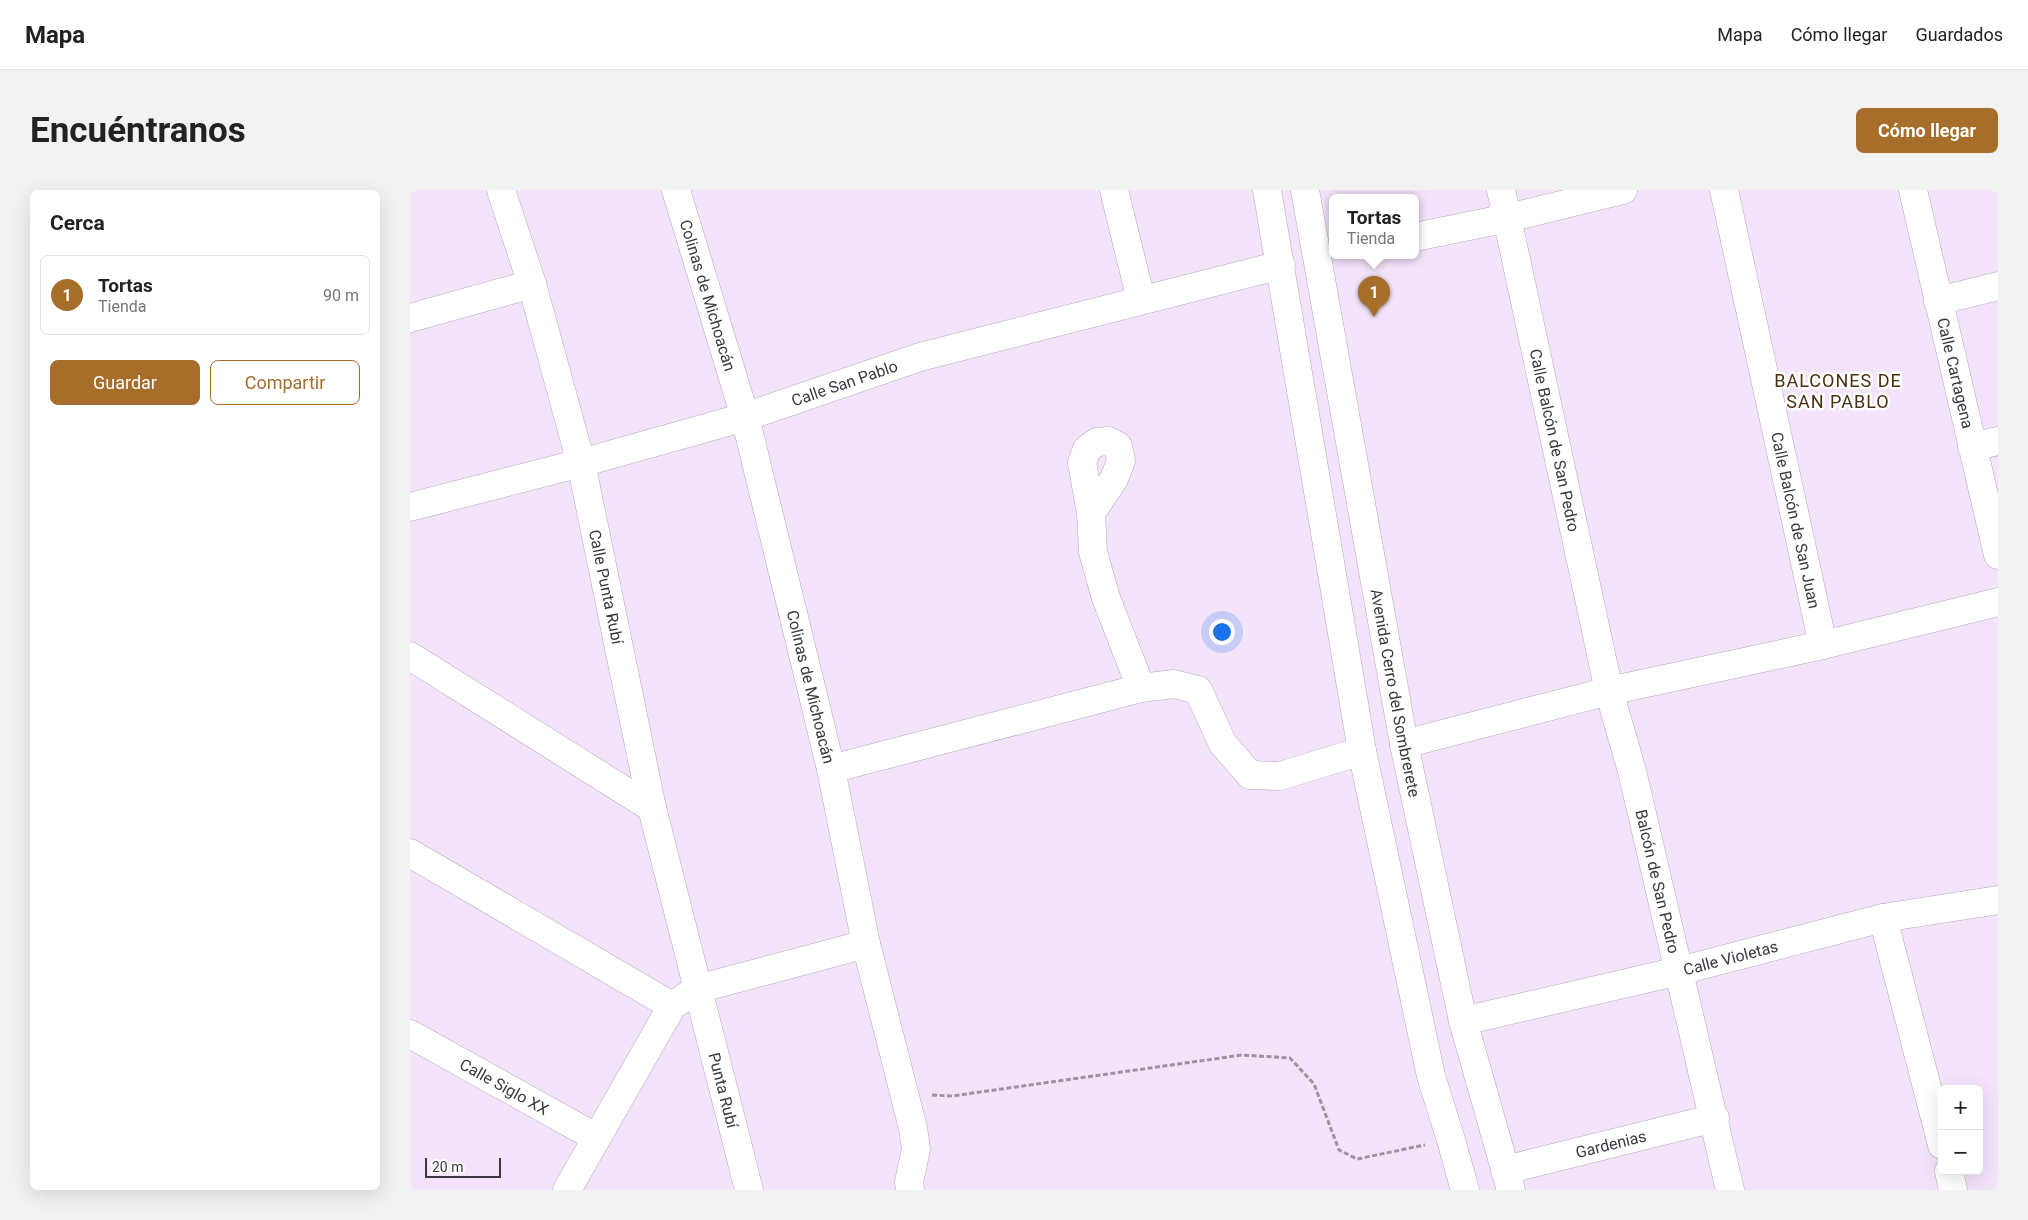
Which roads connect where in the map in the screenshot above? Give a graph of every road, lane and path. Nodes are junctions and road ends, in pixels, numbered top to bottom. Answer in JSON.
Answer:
{"nodes":[{"id":1,"x":501,"y":190,"type":"edge"},
{"id":2,"x":676,"y":190,"type":"edge"},
{"id":3,"x":1114,"y":190,"type":"edge"},
{"id":4,"x":1267,"y":190,"type":"edge"},
{"id":5,"x":1305,"y":190,"type":"edge"},
{"id":6,"x":1501,"y":190,"type":"edge"},
{"id":7,"x":1623,"y":190,"type":"edge"},
{"id":8,"x":1724,"y":190,"type":"edge"},
{"id":9,"x":1913,"y":190,"type":"edge"},
{"id":10,"x":1508,"y":218,"type":"junction"},
{"id":11,"x":1419,"y":236,"type":"edge"},
{"id":12,"x":1324,"y":255,"type":"edge"},
{"id":13,"x":1281,"y":265,"type":"junction"},
{"id":14,"x":532,"y":284,"type":"junction"},
{"id":15,"x":1998,"y":286,"type":"edge"},
{"id":16,"x":1141,"y":300,"type":"junction"},
{"id":17,"x":1938,"y":301,"type":"junction"},
{"id":18,"x":410,"y":318,"type":"edge"},
{"id":19,"x":745,"y":417,"type":"junction"},
{"id":20,"x":1998,"y":441,"type":"edge"},
{"id":21,"x":1972,"y":447,"type":"junction"},
{"id":22,"x":581,"y":463,"type":"junction"},
{"id":23,"x":410,"y":508,"type":"edge"},
{"id":24,"x":1091,"y":512,"type":"dead end"},
{"id":25,"x":1998,"y":555,"type":"edge"},
{"id":26,"x":1998,"y":602,"type":"edge"},
{"id":27,"x":1823,"y":645,"type":"junction"},
{"id":28,"x":410,"y":656,"type":"edge"},
{"id":29,"x":1141,"y":688,"type":"junction"},
{"id":30,"x":1609,"y":691,"type":"junction"},
{"id":31,"x":1404,"y":744,"type":"junction"},
{"id":32,"x":1362,"y":751,"type":"junction"},
{"id":33,"x":831,"y":770,"type":"junction"},
{"id":34,"x":652,"y":808,"type":"junction"},
{"id":35,"x":410,"y":852,"type":"edge"},
{"id":36,"x":1998,"y":900,"type":"edge"},
{"id":37,"x":1883,"y":918,"type":"junction"},
{"id":38,"x":866,"y":944,"type":"junction"},
{"id":39,"x":1679,"y":971,"type":"junction"},
{"id":40,"x":697,"y":989,"type":"junction"},
{"id":41,"x":672,"y":1006,"type":"junction"},
{"id":42,"x":1464,"y":1020,"type":"junction"},
{"id":43,"x":410,"y":1034,"type":"edge"},
{"id":44,"x":904,"y":1093,"type":"junction"},
{"id":45,"x":1715,"y":1118,"type":"junction"},
{"id":46,"x":1938,"y":1130,"type":"edge"},
{"id":47,"x":596,"y":1138,"type":"junction"},
{"id":48,"x":1452,"y":1140,"type":"junction"},
{"id":49,"x":1950,"y":1175,"type":"edge"},
{"id":50,"x":1508,"y":1180,"type":"edge"},
{"id":51,"x":567,"y":1190,"type":"edge"},
{"id":52,"x":749,"y":1190,"type":"edge"},
{"id":53,"x":910,"y":1190,"type":"edge"},
{"id":54,"x":1465,"y":1190,"type":"edge"},
{"id":55,"x":1730,"y":1190,"type":"edge"},
{"id":56,"x":1954,"y":1190,"type":"edge"}],
"edges":[{"from":1,"to":14,"type":"street","name":"Calle Punta Rubí"},
{"from":2,"to":19,"type":"street","name":"Colinas de Michoacán"},
{"from":3,"to":16,"type":"street"},
{"from":4,"to":13,"type":"street"},
{"from":5,"to":12,"type":"street","name":"Avenida Cerro del Sombrerete"},
{"from":6,"to":10,"type":"street","name":"Calle Balcón de San Pedro"},
{"from":7,"to":10,"type":"street"},
{"from":8,"to":27,"type":"street","name":"Calle Balcón de San Juan"},
{"from":9,"to":17,"type":"street","name":"Calle Cartagena"},
{"from":10,"to":11,"type":"street"},
{"from":10,"to":30,"type":"street","name":"Calle Balcón de San Pedro"},
{"from":12,"to":31,"type":"street","name":"Avenida Cerro del Sombrerete"},
{"from":13,"to":16,"type":"street","name":"Calle San Pablo"},
{"from":13,"to":32,"type":"street"},
{"from":14,"to":18,"type":"street"},
{"from":14,"to":22,"type":"street","name":"Calle Punta Rubí"},
{"from":15,"to":17,"type":"street"},
{"from":16,"to":19,"type":"street","name":"Calle San Pablo"},
{"from":17,"to":21,"type":"street","name":"Calle Cartagena"},
{"from":19,"to":22,"type":"street","name":"Calle San Pablo"},
{"from":19,"to":33,"type":"street","name":"Colinas de Michoacán"},
{"from":20,"to":21,"type":"street"},
{"from":21,"to":25,"type":"street","name":"Calle Cartagena"},
{"from":22,"to":23,"type":"street","name":"Calle San Pablo"},
{"from":22,"to":34,"type":"street","name":"Calle Punta Rubí"},
{"from":24,"to":29,"type":"street"},
{"from":26,"to":27,"type":"street"},
{"from":27,"to":30,"type":"street"},
{"from":28,"to":34,"type":"street"},
{"from":29,"to":32,"type":"street"},
{"from":29,"to":33,"type":"street"},
{"from":30,"to":31,"type":"street"},
{"from":30,"to":39,"type":"street","name":"Balcón de San Pedro"},
{"from":31,"to":42,"type":"street","name":"Avenida Cerro del Sombrerete"},
{"from":32,"to":48,"type":"street"},
{"from":33,"to":38,"type":"street","name":"Colinas de Michoacán"},
{"from":34,"to":40,"type":"street","name":"Calle Punta Rubí"},
{"from":35,"to":41,"type":"street"},
{"from":36,"to":37,"type":"street","name":"Calle Violetas"},
{"from":37,"to":39,"type":"street","name":"Calle Violetas"},
{"from":37,"to":46,"type":"street"},
{"from":38,"to":40,"type":"street"},
{"from":38,"to":44,"type":"street","name":"Colinas de Michoacán"},
{"from":39,"to":42,"type":"street","name":"Calle Violetas"},
{"from":39,"to":45,"type":"street","name":"Balcón de San Pedro"},
{"from":40,"to":41,"type":"street"},
{"from":40,"to":52,"type":"street","name":"Punta Rubí"},
{"from":41,"to":47,"type":"street"},
{"from":42,"to":50,"type":"street","name":"Avenida Cerro del Sombrerete"},
{"from":43,"to":47,"type":"street","name":"Calle Siglo XX"},
{"from":44,"to":48,"type":"path"},
{"from":44,"to":53,"type":"street","name":"Colinas de Michoacán"},
{"from":45,"to":50,"type":"street","name":"Gardenias"},
{"from":45,"to":55,"type":"street","name":"Balcón de San Pedro"},
{"from":47,"to":51,"type":"street"},
{"from":48,"to":54,"type":"street"},
{"from":49,"to":56,"type":"street"}]}
